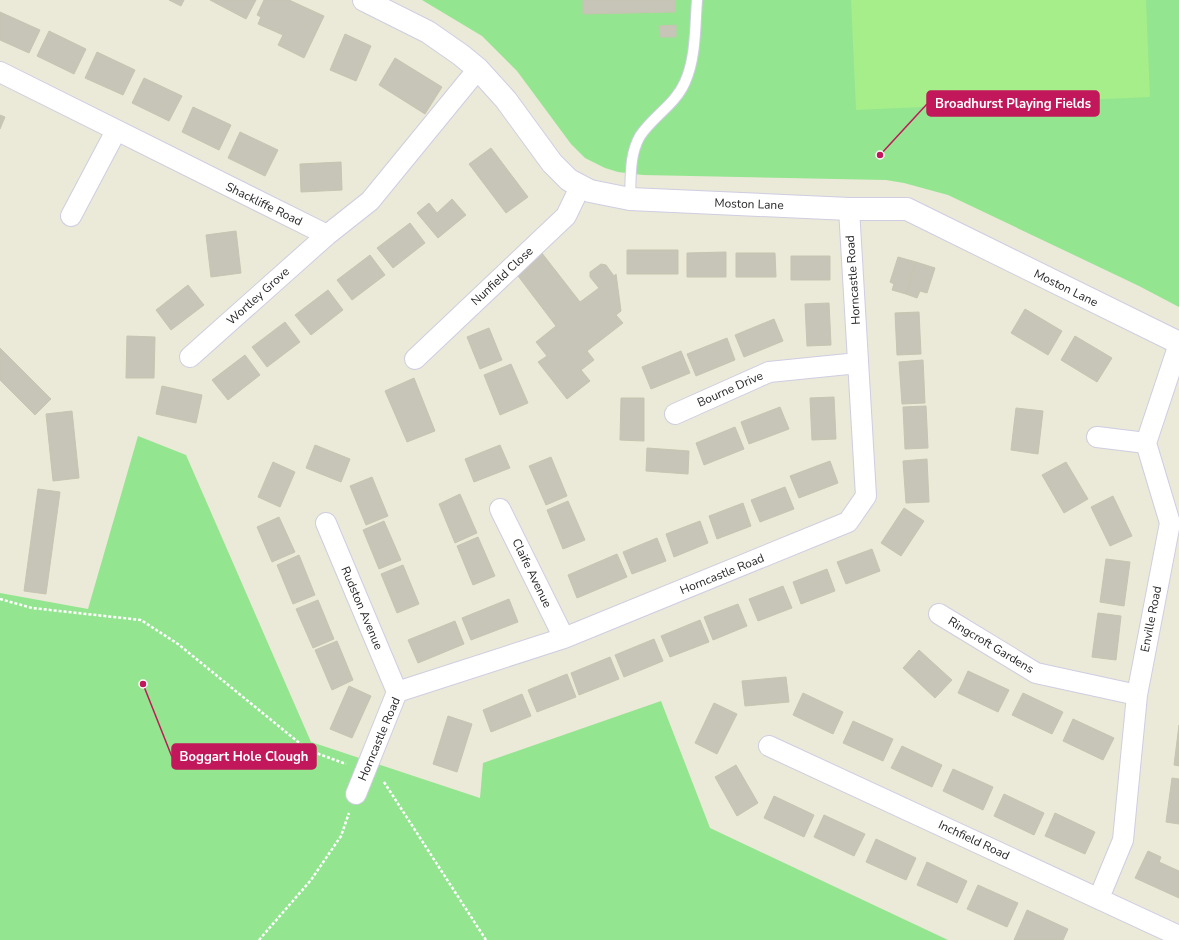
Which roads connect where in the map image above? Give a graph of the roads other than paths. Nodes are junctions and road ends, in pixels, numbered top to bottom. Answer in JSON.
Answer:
{"nodes":[{"id":1,"x":364,"y":0,"type":"edge"},
{"id":2,"x":697,"y":0,"type":"edge"},
{"id":3,"x":478,"y":69,"type":"junction"},
{"id":4,"x":0,"y":72,"type":"edge"},
{"id":5,"x":116,"y":130,"type":"junction"},
{"id":6,"x":580,"y":187,"type":"junction"},
{"id":7,"x":630,"y":199,"type":"junction"},
{"id":8,"x":849,"y":209,"type":"junction"},
{"id":9,"x":71,"y":216,"type":"dead end"},
{"id":10,"x":327,"y":235,"type":"junction"},
{"id":11,"x":1179,"y":344,"type":"edge"},
{"id":12,"x":190,"y":357,"type":"dead end"},
{"id":13,"x":415,"y":359,"type":"dead end"},
{"id":14,"x":858,"y":363,"type":"junction"},
{"id":15,"x":675,"y":414,"type":"dead end"},
{"id":16,"x":1097,"y":437,"type":"dead end"},
{"id":17,"x":1146,"y":443,"type":"junction"},
{"id":18,"x":500,"y":509,"type":"dead end"},
{"id":19,"x":326,"y":523,"type":"dead end"},
{"id":20,"x":939,"y":614,"type":"dead end"},
{"id":21,"x":564,"y":638,"type":"junction"},
{"id":22,"x":397,"y":692,"type":"junction"},
{"id":23,"x":1136,"y":695,"type":"junction"},
{"id":24,"x":769,"y":746,"type":"dead end"},
{"id":25,"x":356,"y":794,"type":"road end"},
{"id":26,"x":1099,"y":898,"type":"junction"},
{"id":27,"x":1179,"y":936,"type":"edge"}],
"edges":[{"from":1,"to":3,"type":"street","name":"Moston Lane"},
{"from":2,"to":7,"type":"lane"},
{"from":3,"to":6,"type":"street","name":"Moston Lane"},
{"from":3,"to":10,"type":"street"},
{"from":4,"to":5,"type":"street","name":"Shackliffe Road"},
{"from":5,"to":9,"type":"street"},
{"from":5,"to":10,"type":"street","name":"Shackliffe Road"},
{"from":6,"to":7,"type":"street","name":"Moston Lane"},
{"from":6,"to":13,"type":"street","name":"Nunfield Close"},
{"from":7,"to":8,"type":"street","name":"Moston Lane"},
{"from":8,"to":11,"type":"street","name":"Moston Lane"},
{"from":8,"to":14,"type":"street","name":"Horncastle Road"},
{"from":10,"to":12,"type":"street","name":"Wortley Grove"},
{"from":11,"to":17,"type":"street"},
{"from":14,"to":15,"type":"street","name":"Bourne Drive"},
{"from":14,"to":21,"type":"street","name":"Horncastle Road"},
{"from":16,"to":17,"type":"street"},
{"from":17,"to":23,"type":"street","name":"Enville Road"},
{"from":18,"to":21,"type":"street","name":"Claife Avenue"},
{"from":19,"to":22,"type":"street","name":"Rudston Avenue"},
{"from":20,"to":23,"type":"street","name":"Ringcroft Gardens"},
{"from":21,"to":22,"type":"street","name":"Horncastle Road"},
{"from":22,"to":25,"type":"street","name":"Horncastle Road"},
{"from":23,"to":26,"type":"street","name":"Enville Road"},
{"from":24,"to":26,"type":"street","name":"Inchfield Road"},
{"from":26,"to":27,"type":"street","name":"Inchfield Road"}]}
